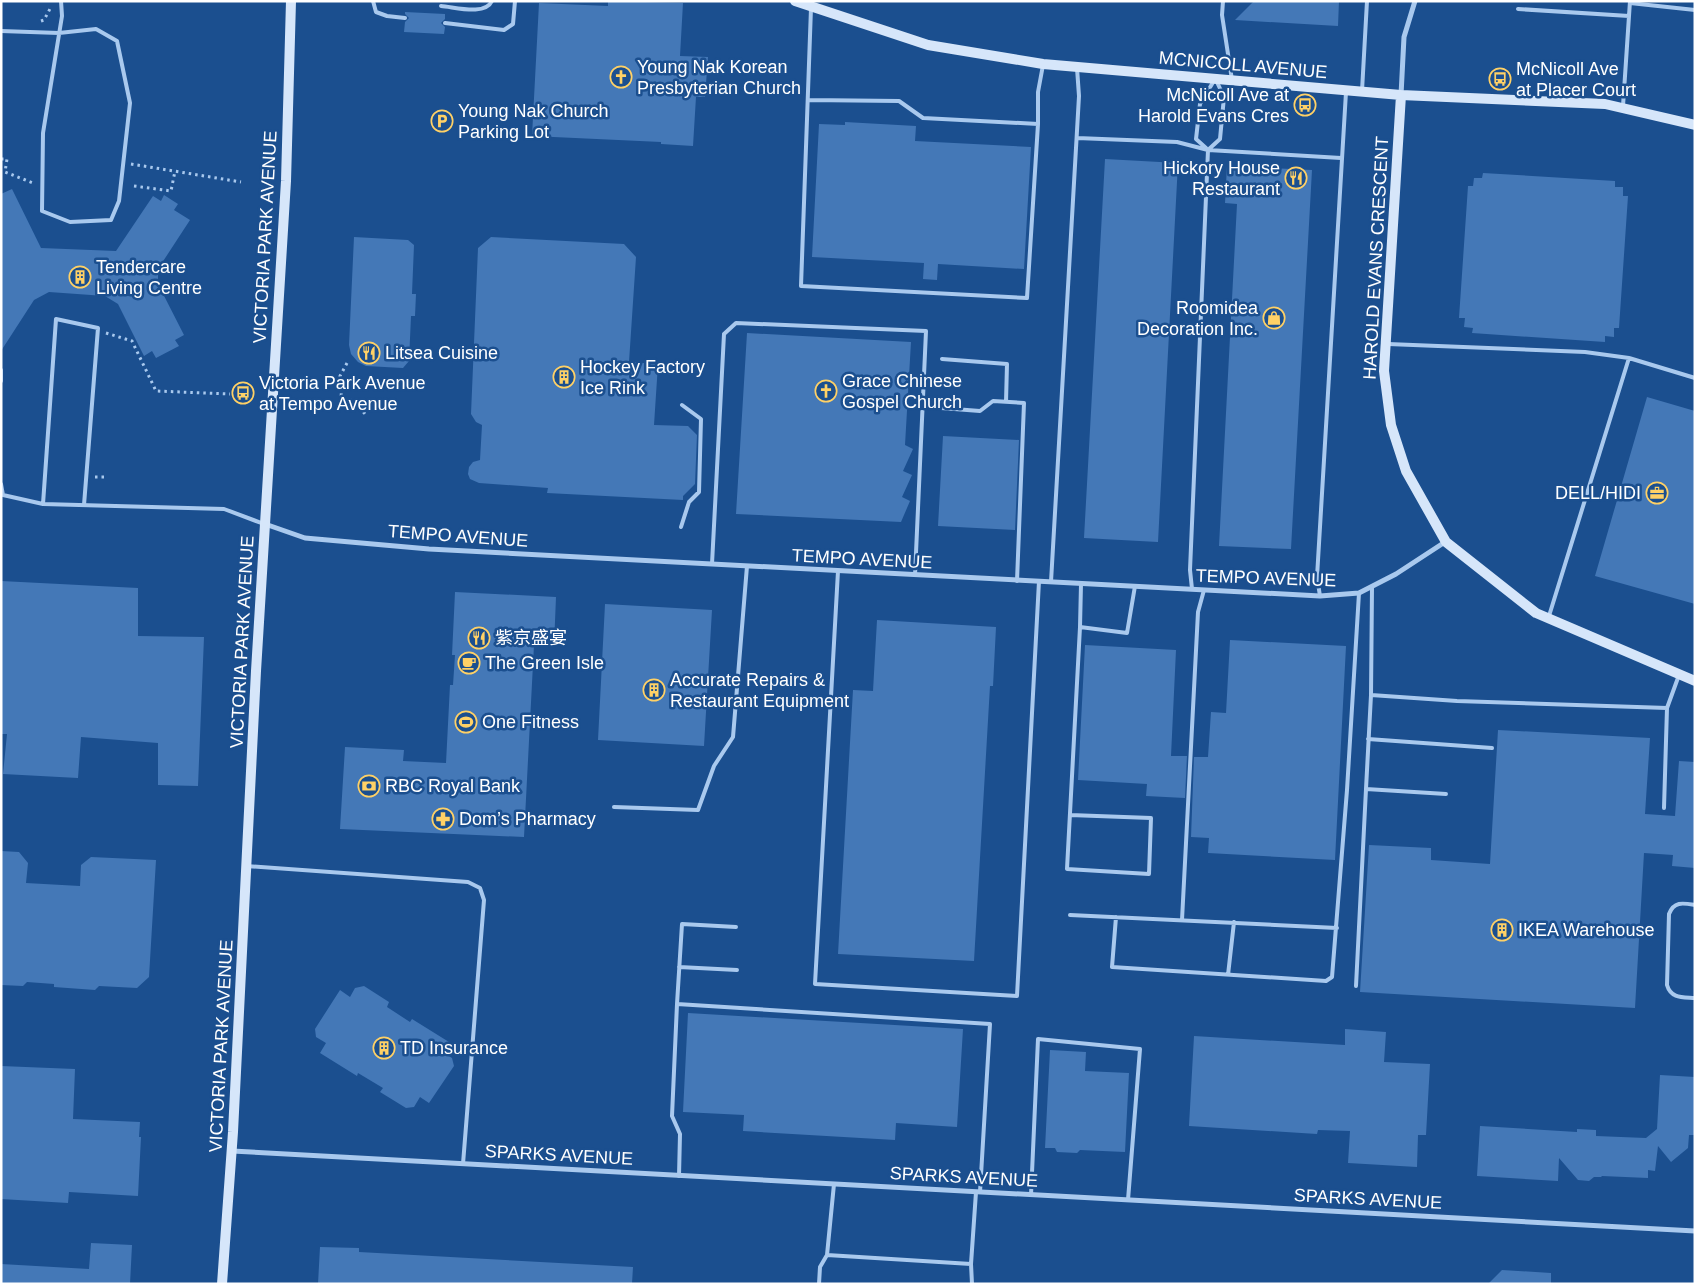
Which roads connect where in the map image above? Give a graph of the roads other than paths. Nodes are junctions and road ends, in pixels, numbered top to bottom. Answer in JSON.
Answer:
{"nodes":[{"id":1,"x":61,"y":1,"type":"edge"},
{"id":2,"x":291,"y":1,"type":"edge"},
{"id":3,"x":373,"y":1,"type":"edge"},
{"id":4,"x":492,"y":1,"type":"edge"},
{"id":5,"x":515,"y":1,"type":"edge"},
{"id":6,"x":795,"y":1,"type":"edge"},
{"id":7,"x":1223,"y":1,"type":"edge"},
{"id":8,"x":1367,"y":1,"type":"edge"},
{"id":9,"x":1415,"y":1,"type":"edge"},
{"id":10,"x":1630,"y":2,"type":"edge"},
{"id":11,"x":441,"y":6,"type":"dead end"},
{"id":12,"x":811,"y":8,"type":"junction"},
{"id":13,"x":1518,"y":9,"type":"dead end"},
{"id":14,"x":1695,"y":10,"type":"edge"},
{"id":15,"x":1629,"y":16,"type":"junction"},
{"id":16,"x":405,"y":18,"type":"dead end"},
{"id":17,"x":445,"y":23,"type":"dead end"},
{"id":18,"x":1,"y":31,"type":"edge"},
{"id":19,"x":59,"y":33,"type":"junction"},
{"id":20,"x":1043,"y":64,"type":"junction"},
{"id":21,"x":1077,"y":67,"type":"junction"},
{"id":22,"x":1216,"y":78,"type":"junction"},
{"id":23,"x":1232,"y":80,"type":"junction"},
{"id":24,"x":1346,"y":89,"type":"junction"},
{"id":25,"x":1362,"y":91,"type":"junction"},
{"id":26,"x":1401,"y":94,"type":"junction"},
{"id":27,"x":808,"y":100,"type":"junction"},
{"id":28,"x":1623,"y":108,"type":"junction"},
{"id":29,"x":1038,"y":124,"type":"junction"},
{"id":30,"x":1695,"y":125,"type":"edge"},
{"id":31,"x":1077,"y":138,"type":"junction"},
{"id":32,"x":1208,"y":150,"type":"junction"},
{"id":33,"x":1341,"y":158,"type":"junction"},
{"id":34,"x":1385,"y":344,"type":"junction"},
{"id":35,"x":1628,"y":358,"type":"junction"},
{"id":36,"x":942,"y":359,"type":"dead end"},
{"id":37,"x":1,"y":370,"type":"edge"},
{"id":38,"x":1695,"y":378,"type":"edge"},
{"id":39,"x":1,"y":381,"type":"edge"},
{"id":40,"x":1006,"y":402,"type":"junction"},
{"id":41,"x":682,"y":405,"type":"dead end"},
{"id":42,"x":941,"y":408,"type":"dead end"},
{"id":43,"x":1,"y":484,"type":"edge"},
{"id":44,"x":43,"y":504,"type":"junction"},
{"id":45,"x":84,"y":505,"type":"junction"},
{"id":46,"x":265,"y":524,"type":"junction"},
{"id":47,"x":680,"y":527,"type":"dead end"},
{"id":48,"x":1446,"y":542,"type":"junction"},
{"id":49,"x":712,"y":564,"type":"junction"},
{"id":50,"x":748,"y":566,"type":"junction"},
{"id":51,"x":838,"y":571,"type":"junction"},
{"id":52,"x":915,"y":575,"type":"junction"},
{"id":53,"x":1017,"y":581,"type":"junction"},
{"id":54,"x":1040,"y":581,"type":"junction"},
{"id":55,"x":1051,"y":582,"type":"junction"},
{"id":56,"x":1081,"y":584,"type":"junction"},
{"id":57,"x":1135,"y":586,"type":"junction"},
{"id":58,"x":1372,"y":587,"type":"junction"},
{"id":59,"x":1192,"y":589,"type":"junction"},
{"id":60,"x":1204,"y":590,"type":"junction"},
{"id":61,"x":1359,"y":593,"type":"junction"},
{"id":62,"x":1320,"y":596,"type":"junction"},
{"id":63,"x":1548,"y":618,"type":"junction"},
{"id":64,"x":1080,"y":627,"type":"junction"},
{"id":65,"x":1679,"y":675,"type":"junction"},
{"id":66,"x":1695,"y":681,"type":"edge"},
{"id":67,"x":1370,"y":695,"type":"junction"},
{"id":68,"x":1667,"y":708,"type":"junction"},
{"id":69,"x":1368,"y":739,"type":"junction"},
{"id":70,"x":1492,"y":748,"type":"dead end"},
{"id":71,"x":1366,"y":789,"type":"junction"},
{"id":72,"x":1446,"y":794,"type":"dead end"},
{"id":73,"x":614,"y":807,"type":"dead end"},
{"id":74,"x":1664,"y":808,"type":"dead end"},
{"id":75,"x":1070,"y":815,"type":"junction"},
{"id":76,"x":246,"y":866,"type":"junction"},
{"id":77,"x":1695,"y":905,"type":"edge"},
{"id":78,"x":1070,"y":915,"type":"dead end"},
{"id":79,"x":1116,"y":917,"type":"junction"},
{"id":80,"x":1182,"y":920,"type":"junction"},
{"id":81,"x":1234,"y":922,"type":"junction"},
{"id":82,"x":736,"y":928,"type":"dead end"},
{"id":83,"x":1337,"y":928,"type":"junction"},
{"id":84,"x":679,"y":967,"type":"junction"},
{"id":85,"x":737,"y":970,"type":"dead end"},
{"id":86,"x":1228,"y":975,"type":"junction"},
{"id":87,"x":1356,"y":986,"type":"dead end"},
{"id":88,"x":1695,"y":998,"type":"edge"},
{"id":89,"x":677,"y":1004,"type":"junction"},
{"id":90,"x":231,"y":1151,"type":"junction"},
{"id":91,"x":462,"y":1164,"type":"junction"},
{"id":92,"x":679,"y":1176,"type":"junction"},
{"id":93,"x":834,"y":1184,"type":"junction"},
{"id":94,"x":978,"y":1192,"type":"junction"},
{"id":95,"x":1031,"y":1195,"type":"junction"},
{"id":96,"x":1128,"y":1200,"type":"junction"},
{"id":97,"x":1695,"y":1230,"type":"edge"},
{"id":98,"x":827,"y":1255,"type":"junction"},
{"id":99,"x":971,"y":1264,"type":"junction"},
{"id":100,"x":222,"y":1284,"type":"edge"},
{"id":101,"x":820,"y":1284,"type":"edge"},
{"id":102,"x":972,"y":1284,"type":"edge"}],
"edges":[{"from":1,"to":19,"type":"lane"},
{"from":2,"to":46,"type":"street","name":"VICTORIA PARK AVENUE"},
{"from":3,"to":16,"type":"lane"},
{"from":4,"to":11,"type":"lane"},
{"from":5,"to":17,"type":"lane"},
{"from":6,"to":12,"type":"street","name":"MCNICOLL AVENUE"},
{"from":7,"to":23,"type":"lane"},
{"from":8,"to":25,"type":"lane"},
{"from":9,"to":26,"type":"street"},
{"from":10,"to":14,"type":"lane"},
{"from":10,"to":15,"type":"lane"},
{"from":12,"to":20,"type":"street","name":"MCNICOLL AVENUE"},
{"from":12,"to":27,"type":"lane"},
{"from":13,"to":15,"type":"lane"},
{"from":15,"to":28,"type":"lane"},
{"from":18,"to":19,"type":"lane"},
{"from":19,"to":19,"type":"lane"},
{"from":20,"to":21,"type":"street","name":"MCNICOLL AVENUE"},
{"from":20,"to":29,"type":"lane"},
{"from":21,"to":22,"type":"street","name":"MCNICOLL AVENUE"},
{"from":21,"to":31,"type":"lane"},
{"from":22,"to":23,"type":"street","name":"MCNICOLL AVENUE"},
{"from":22,"to":32,"type":"lane"},
{"from":22,"to":32,"type":"lane"},
{"from":23,"to":24,"type":"street","name":"MCNICOLL AVENUE"},
{"from":24,"to":25,"type":"street","name":"MCNICOLL AVENUE"},
{"from":24,"to":33,"type":"lane"},
{"from":25,"to":26,"type":"street","name":"MCNICOLL AVENUE"},
{"from":26,"to":28,"type":"street","name":"MCNICOLL AVENUE"},
{"from":26,"to":34,"type":"street","name":"HAROLD EVANS CRESCENT"},
{"from":27,"to":29,"type":"lane"},
{"from":27,"to":29,"type":"lane"},
{"from":28,"to":30,"type":"street","name":"MCNICOLL AVENUE"},
{"from":31,"to":32,"type":"lane"},
{"from":31,"to":55,"type":"lane"},
{"from":32,"to":33,"type":"lane"},
{"from":32,"to":59,"type":"lane"},
{"from":33,"to":62,"type":"lane"},
{"from":34,"to":35,"type":"lane"},
{"from":34,"to":48,"type":"street","name":"HAROLD EVANS CRESCENT"},
{"from":35,"to":38,"type":"lane"},
{"from":35,"to":63,"type":"lane"},
{"from":36,"to":40,"type":"lane"},
{"from":37,"to":39,"type":"lane"},
{"from":40,"to":42,"type":"lane"},
{"from":40,"to":53,"type":"lane"},
{"from":41,"to":47,"type":"lane"},
{"from":43,"to":44,"type":"lane"},
{"from":44,"to":45,"type":"lane"},
{"from":44,"to":45,"type":"lane"},
{"from":45,"to":46,"type":"lane"},
{"from":46,"to":49,"type":"street","name":"TEMPO AVENUE"},
{"from":46,"to":76,"type":"street","name":"VICTORIA PARK AVENUE"},
{"from":48,"to":58,"type":"street","name":"TEMPO AVENUE"},
{"from":48,"to":63,"type":"street","name":"HAROLD EVANS CRESCENT"},
{"from":49,"to":50,"type":"street","name":"TEMPO AVENUE"},
{"from":49,"to":52,"type":"lane"},
{"from":50,"to":51,"type":"street","name":"TEMPO AVENUE"},
{"from":50,"to":73,"type":"lane"},
{"from":51,"to":52,"type":"street","name":"TEMPO AVENUE"},
{"from":51,"to":54,"type":"lane"},
{"from":52,"to":53,"type":"street","name":"TEMPO AVENUE"},
{"from":53,"to":54,"type":"street","name":"TEMPO AVENUE"},
{"from":54,"to":55,"type":"street","name":"TEMPO AVENUE"},
{"from":55,"to":56,"type":"street","name":"TEMPO AVENUE"},
{"from":56,"to":57,"type":"street","name":"TEMPO AVENUE"},
{"from":56,"to":64,"type":"lane"},
{"from":57,"to":59,"type":"street","name":"TEMPO AVENUE"},
{"from":57,"to":64,"type":"lane"},
{"from":58,"to":61,"type":"street","name":"TEMPO AVENUE"},
{"from":58,"to":67,"type":"lane"},
{"from":59,"to":60,"type":"street","name":"TEMPO AVENUE"},
{"from":60,"to":62,"type":"street","name":"TEMPO AVENUE"},
{"from":60,"to":80,"type":"lane"},
{"from":61,"to":62,"type":"street","name":"TEMPO AVENUE"},
{"from":61,"to":83,"type":"lane"},
{"from":63,"to":65,"type":"street","name":"HAROLD EVANS CRESCENT"},
{"from":64,"to":75,"type":"lane"},
{"from":65,"to":66,"type":"street","name":"HAROLD EVANS CRESCENT"},
{"from":65,"to":68,"type":"lane"},
{"from":67,"to":68,"type":"lane"},
{"from":67,"to":69,"type":"lane"},
{"from":68,"to":74,"type":"lane"},
{"from":69,"to":70,"type":"lane"},
{"from":69,"to":71,"type":"lane"},
{"from":71,"to":72,"type":"lane"},
{"from":71,"to":87,"type":"lane"},
{"from":75,"to":75,"type":"lane"},
{"from":76,"to":90,"type":"street","name":"VICTORIA PARK AVENUE"},
{"from":76,"to":91,"type":"lane"},
{"from":77,"to":88,"type":"lane"},
{"from":78,"to":79,"type":"lane"},
{"from":79,"to":80,"type":"lane"},
{"from":79,"to":86,"type":"lane"},
{"from":80,"to":81,"type":"lane"},
{"from":81,"to":83,"type":"lane"},
{"from":81,"to":86,"type":"lane"},
{"from":82,"to":84,"type":"lane"},
{"from":83,"to":86,"type":"lane"},
{"from":84,"to":85,"type":"lane"},
{"from":84,"to":89,"type":"lane"},
{"from":89,"to":92,"type":"lane"},
{"from":89,"to":94,"type":"lane"},
{"from":90,"to":91,"type":"street","name":"SPARKS AVENUE"},
{"from":90,"to":100,"type":"street","name":"VICTORIA PARK AVENUE"},
{"from":91,"to":92,"type":"street","name":"SPARKS AVENUE"},
{"from":92,"to":93,"type":"street","name":"SPARKS AVENUE"},
{"from":93,"to":94,"type":"street","name":"SPARKS AVENUE"},
{"from":93,"to":98,"type":"lane"},
{"from":94,"to":95,"type":"street","name":"SPARKS AVENUE"},
{"from":94,"to":99,"type":"lane"},
{"from":95,"to":96,"type":"street","name":"SPARKS AVENUE"},
{"from":95,"to":96,"type":"lane"},
{"from":96,"to":97,"type":"street","name":"SPARKS AVENUE"},
{"from":98,"to":99,"type":"lane"},
{"from":98,"to":101,"type":"lane"},
{"from":99,"to":102,"type":"lane"}]}
